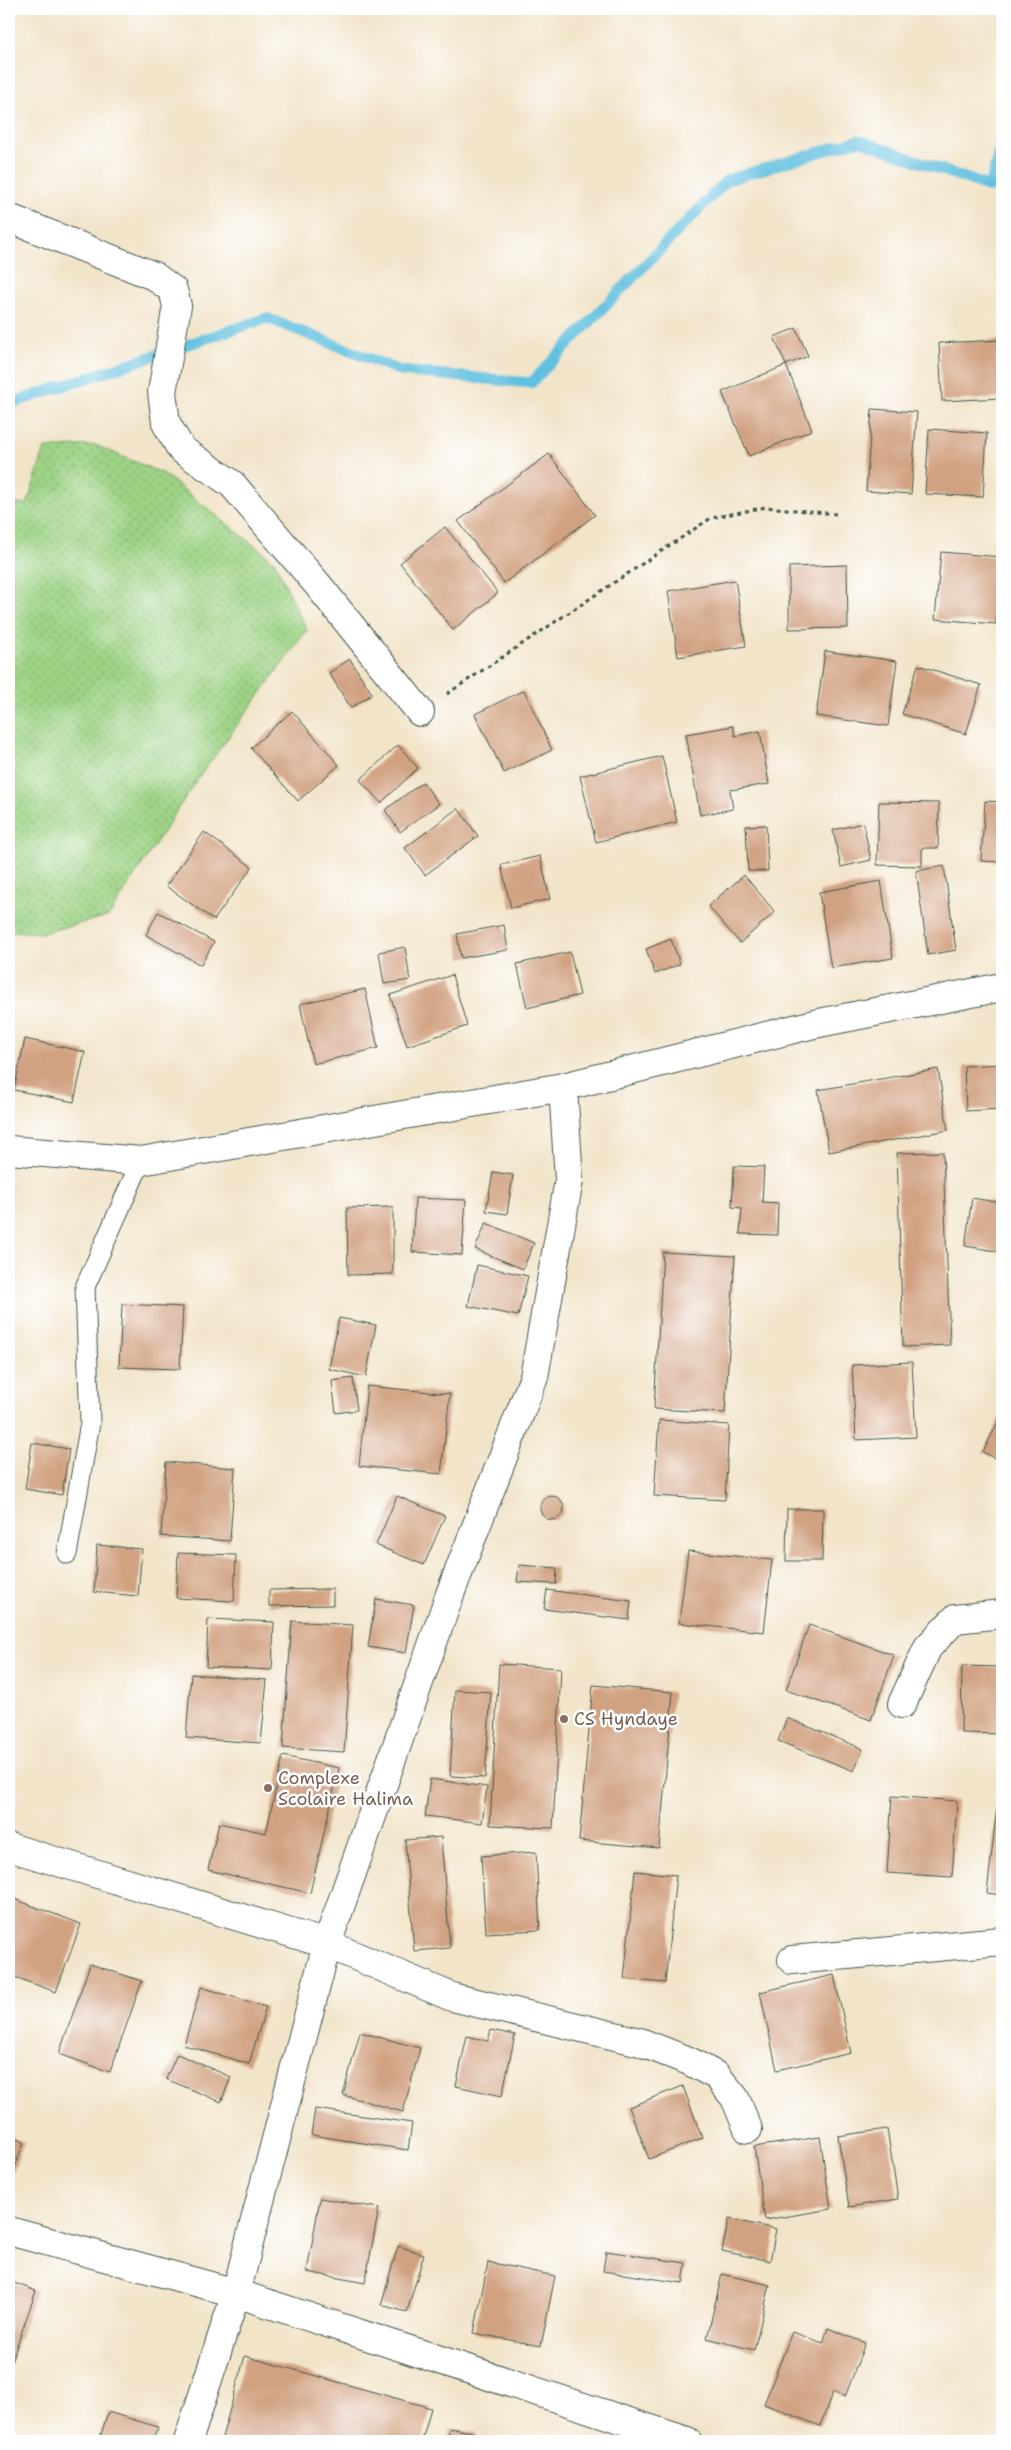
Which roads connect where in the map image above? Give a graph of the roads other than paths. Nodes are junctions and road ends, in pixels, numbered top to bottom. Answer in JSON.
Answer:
{"nodes":[{"id":1,"x":9,"y":218,"type":"edge"},
{"id":2,"x":420,"y":712,"type":"road end"},
{"id":3,"x":1002,"y":987,"type":"edge"},
{"id":4,"x":563,"y":1087,"type":"junction"},
{"id":5,"x":9,"y":1150,"type":"edge"},
{"id":6,"x":142,"y":1161,"type":"junction"},
{"id":7,"x":67,"y":1554,"type":"dead end"},
{"id":8,"x":1002,"y":1614,"type":"edge"},
{"id":9,"x":902,"y":1704,"type":"dead end"},
{"id":10,"x":9,"y":1847,"type":"edge"},
{"id":11,"x":1002,"y":1941,"type":"edge"},
{"id":12,"x":327,"y":1944,"type":"junction"},
{"id":13,"x":792,"y":1960,"type":"dead end"},
{"id":14,"x":748,"y":2129,"type":"dead end"},
{"id":15,"x":9,"y":2231,"type":"edge"},
{"id":16,"x":236,"y":2293,"type":"junction"},
{"id":17,"x":188,"y":2441,"type":"edge"},
{"id":18,"x":687,"y":2441,"type":"edge"}],
"edges":[{"from":1,"to":2,"type":"main road"},
{"from":3,"to":4,"type":"main road"},
{"from":4,"to":6,"type":"main road"},
{"from":4,"to":12,"type":"main road"},
{"from":5,"to":6,"type":"main road"},
{"from":6,"to":7,"type":"lane"},
{"from":8,"to":9,"type":"main road"},
{"from":10,"to":12,"type":"main road"},
{"from":11,"to":13,"type":"main road"},
{"from":12,"to":14,"type":"main road"},
{"from":12,"to":16,"type":"main road"},
{"from":15,"to":16,"type":"main road"},
{"from":16,"to":17,"type":"main road"},
{"from":16,"to":18,"type":"main road"}]}
